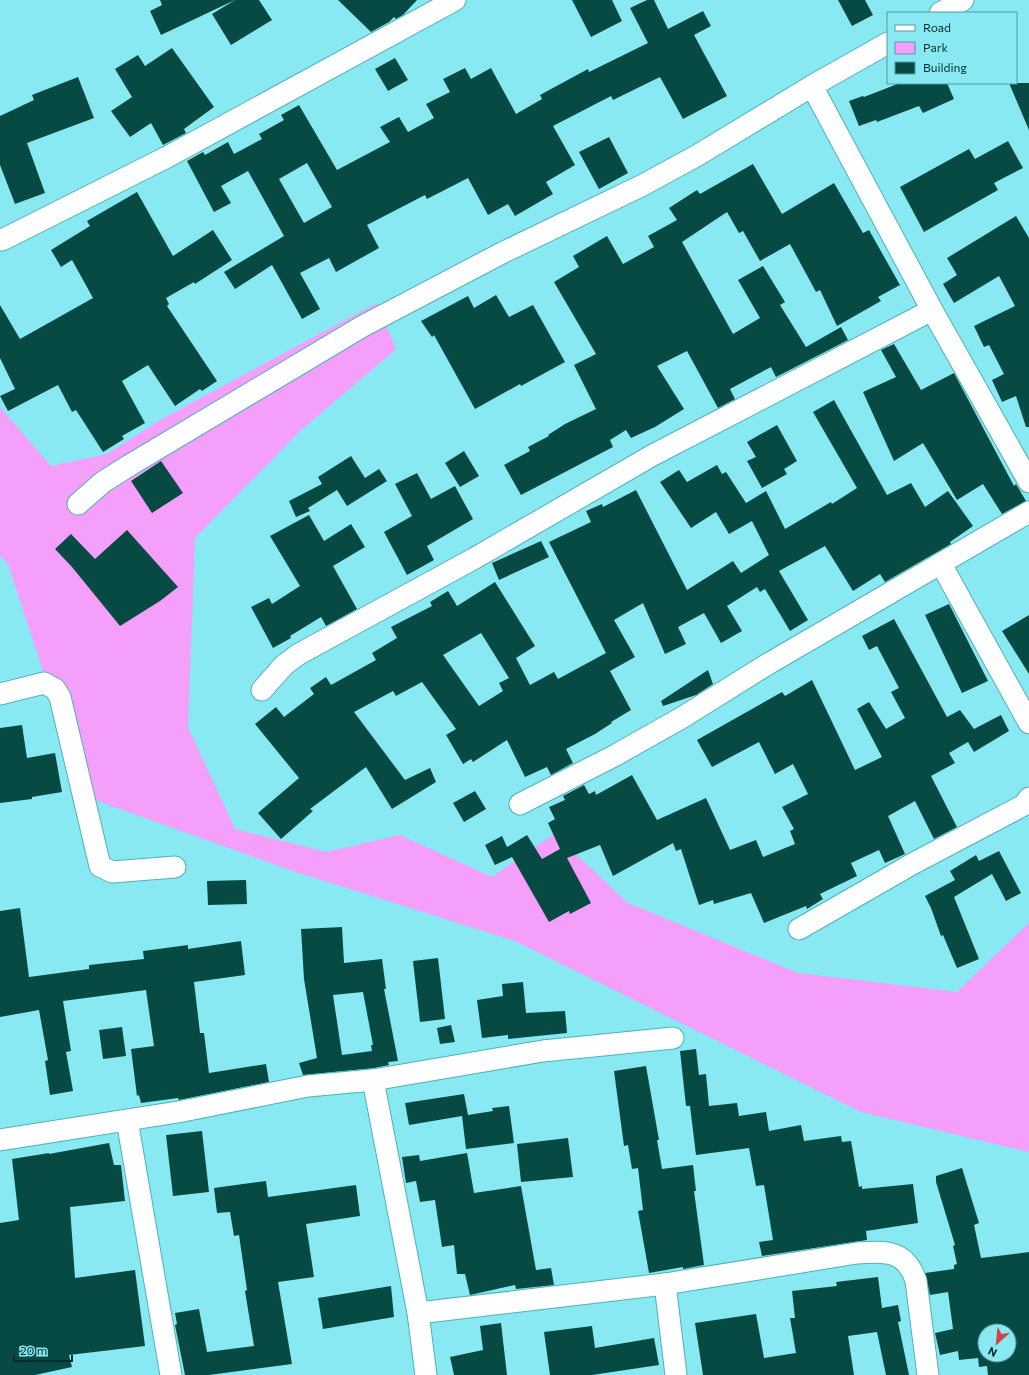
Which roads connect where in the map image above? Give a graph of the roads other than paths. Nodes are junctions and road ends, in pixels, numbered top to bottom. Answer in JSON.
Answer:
{"nodes":[{"id":1,"x":455,"y":0,"type":"edge"},
{"id":2,"x":963,"y":0,"type":"edge"},
{"id":3,"x":942,"y":12,"type":"edge"},
{"id":4,"x":887,"y":44,"type":"edge"},
{"id":5,"x":812,"y":86,"type":"junction"},
{"id":6,"x":2,"y":240,"type":"dead end"},
{"id":7,"x":932,"y":310,"type":"junction"},
{"id":8,"x":1029,"y":482,"type":"edge"},
{"id":9,"x":78,"y":504,"type":"dead end"},
{"id":10,"x":1029,"y":512,"type":"edge"},
{"id":11,"x":941,"y":564,"type":"junction"},
{"id":12,"x":262,"y":690,"type":"dead end"},
{"id":13,"x":0,"y":694,"type":"edge"},
{"id":14,"x":1029,"y":723,"type":"edge"},
{"id":15,"x":1029,"y":798,"type":"edge"},
{"id":16,"x":520,"y":804,"type":"dead end"},
{"id":17,"x":175,"y":867,"type":"dead end"},
{"id":18,"x":799,"y":929,"type":"dead end"},
{"id":19,"x":673,"y":1038,"type":"dead end"},
{"id":20,"x":373,"y":1080,"type":"junction"},
{"id":21,"x":127,"y":1120,"type":"junction"},
{"id":22,"x":0,"y":1140,"type":"edge"},
{"id":23,"x":666,"y":1284,"type":"junction"},
{"id":24,"x":418,"y":1313,"type":"junction"},
{"id":25,"x":171,"y":1375,"type":"edge"},
{"id":26,"x":426,"y":1375,"type":"edge"},
{"id":27,"x":676,"y":1375,"type":"edge"},
{"id":28,"x":928,"y":1375,"type":"edge"}],
"edges":[{"from":1,"to":6,"type":"street"},
{"from":2,"to":3,"type":"street"},
{"from":4,"to":5,"type":"street"},
{"from":5,"to":7,"type":"street"},
{"from":5,"to":9,"type":"street"},
{"from":7,"to":8,"type":"street"},
{"from":7,"to":12,"type":"street"},
{"from":10,"to":11,"type":"street"},
{"from":11,"to":14,"type":"street"},
{"from":11,"to":16,"type":"street"},
{"from":13,"to":17,"type":"street"},
{"from":15,"to":18,"type":"street"},
{"from":19,"to":20,"type":"street"},
{"from":20,"to":21,"type":"street"},
{"from":20,"to":24,"type":"street"},
{"from":21,"to":22,"type":"street"},
{"from":21,"to":25,"type":"street"},
{"from":23,"to":24,"type":"street"},
{"from":23,"to":27,"type":"street"},
{"from":23,"to":28,"type":"street"},
{"from":24,"to":26,"type":"street"}]}
